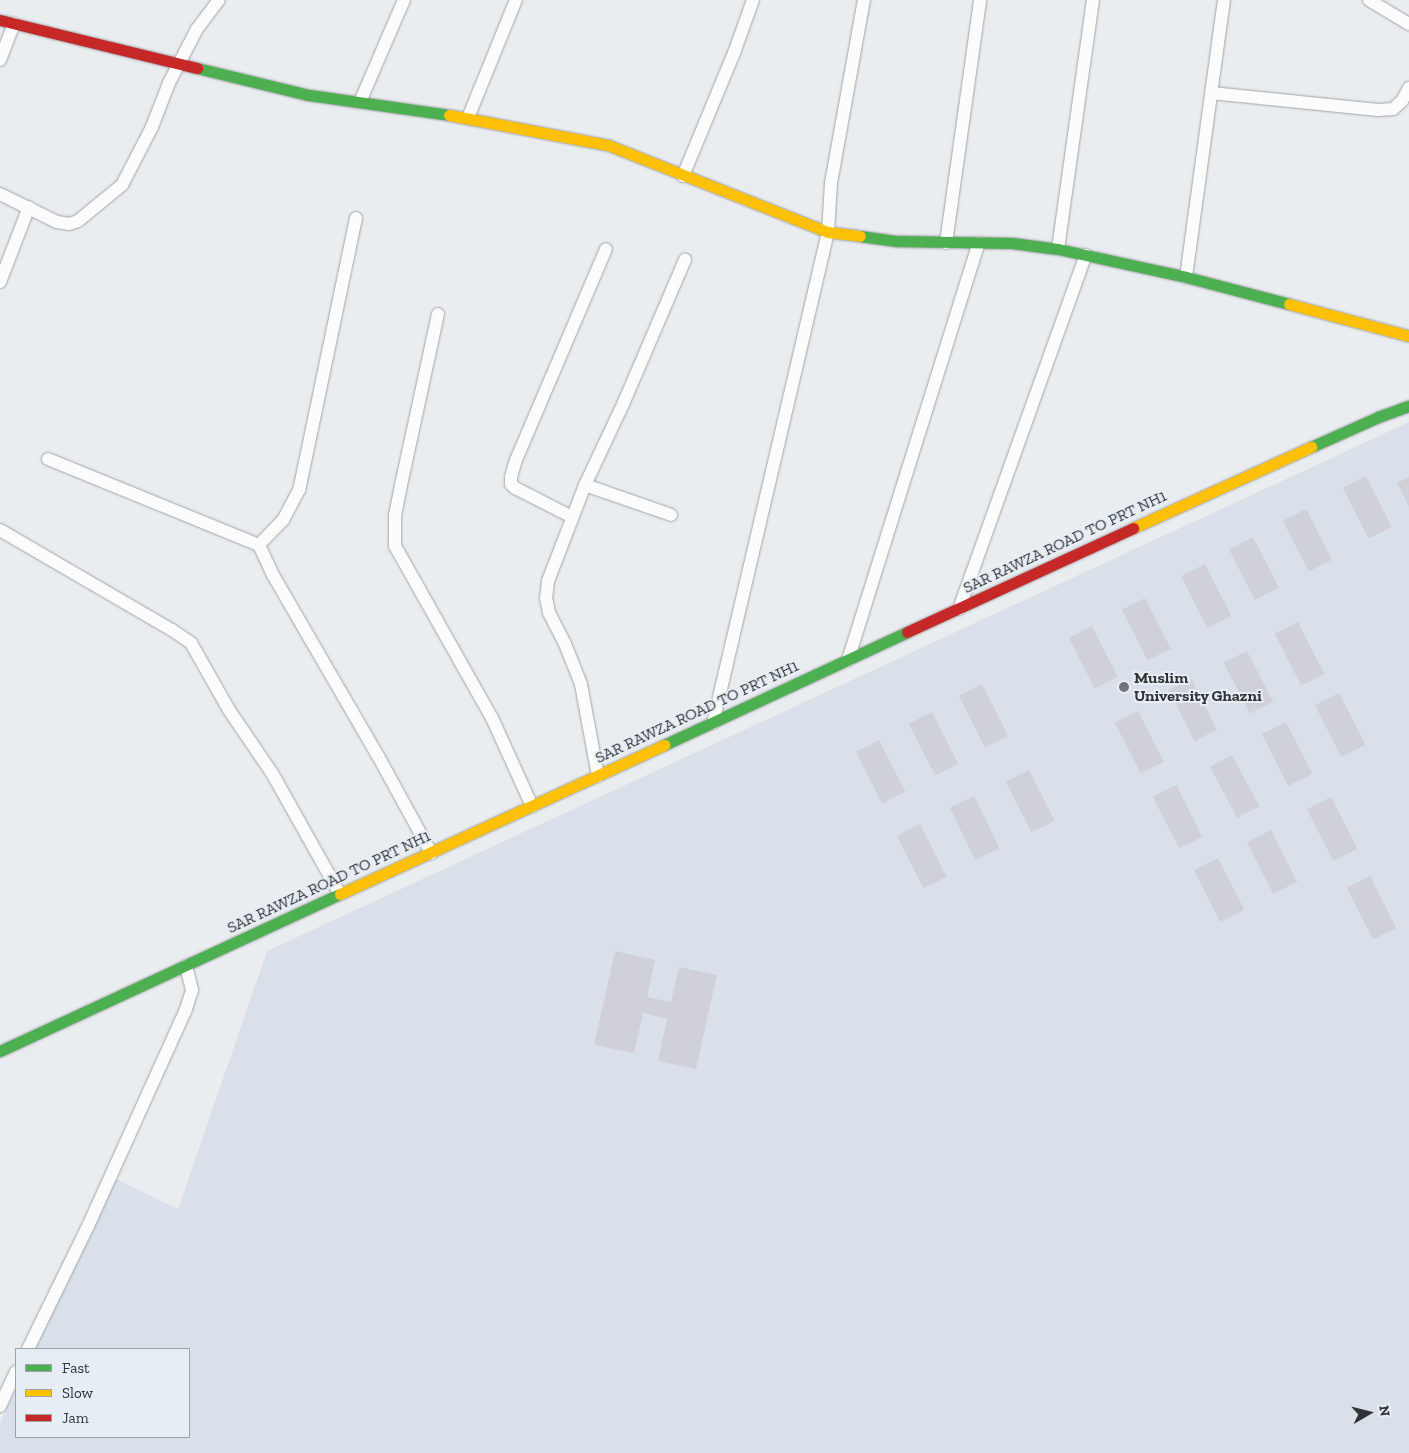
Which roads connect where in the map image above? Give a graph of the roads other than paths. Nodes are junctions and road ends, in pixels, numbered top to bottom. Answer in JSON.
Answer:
{"nodes":[{"id":1,"x":219,"y":0,"type":"edge"},
{"id":2,"x":404,"y":0,"type":"edge"},
{"id":3,"x":516,"y":0,"type":"edge"},
{"id":4,"x":754,"y":0,"type":"edge"},
{"id":5,"x":864,"y":0,"type":"edge"},
{"id":6,"x":980,"y":0,"type":"edge"},
{"id":7,"x":1093,"y":0,"type":"edge"},
{"id":8,"x":1224,"y":0,"type":"edge"},
{"id":9,"x":1368,"y":0,"type":"edge"},
{"id":10,"x":1386,"y":4,"type":"edge"},
{"id":11,"x":0,"y":20,"type":"edge"},
{"id":12,"x":14,"y":24,"type":"junction"},
{"id":13,"x":1409,"y":24,"type":"edge"},
{"id":14,"x":0,"y":60,"type":"edge"},
{"id":15,"x":179,"y":65,"type":"junction"},
{"id":16,"x":1409,"y":88,"type":"edge"},
{"id":17,"x":1211,"y":93,"type":"junction"},
{"id":18,"x":360,"y":102,"type":"junction"},
{"id":19,"x":468,"y":118,"type":"junction"},
{"id":20,"x":683,"y":176,"type":"junction"},
{"id":21,"x":0,"y":194,"type":"edge"},
{"id":22,"x":29,"y":208,"type":"junction"},
{"id":23,"x":356,"y":218,"type":"dead end"},
{"id":24,"x":828,"y":232,"type":"junction"},
{"id":25,"x":946,"y":243,"type":"junction"},
{"id":26,"x":979,"y":243,"type":"junction"},
{"id":27,"x":606,"y":249,"type":"dead end"},
{"id":28,"x":1058,"y":249,"type":"junction"},
{"id":29,"x":1086,"y":255,"type":"junction"},
{"id":30,"x":685,"y":260,"type":"dead end"},
{"id":31,"x":1186,"y":277,"type":"junction"},
{"id":32,"x":0,"y":282,"type":"edge"},
{"id":33,"x":438,"y":314,"type":"dead end"},
{"id":34,"x":1409,"y":336,"type":"edge"},
{"id":35,"x":1409,"y":406,"type":"edge"},
{"id":36,"x":48,"y":459,"type":"dead end"},
{"id":37,"x":585,"y":485,"type":"junction"},
{"id":38,"x":671,"y":515,"type":"dead end"},
{"id":39,"x":572,"y":517,"type":"junction"},
{"id":40,"x":0,"y":530,"type":"edge"},
{"id":41,"x":259,"y":545,"type":"junction"},
{"id":42,"x":959,"y":609,"type":"junction"},
{"id":43,"x":848,"y":660,"type":"junction"},
{"id":44,"x":713,"y":723,"type":"junction"},
{"id":45,"x":598,"y":776,"type":"junction"},
{"id":46,"x":532,"y":806,"type":"junction"},
{"id":47,"x":431,"y":853,"type":"junction"},
{"id":48,"x":340,"y":894,"type":"junction"},
{"id":49,"x":186,"y":966,"type":"junction"},
{"id":50,"x":0,"y":1051,"type":"edge"},
{"id":51,"x":28,"y":1348,"type":"edge"},
{"id":52,"x":15,"y":1374,"type":"edge"},
{"id":53,"x":0,"y":1406,"type":"edge"}],
"edges":[{"from":1,"to":15,"type":"street"},
{"from":2,"to":18,"type":"street"},
{"from":3,"to":19,"type":"street"},
{"from":4,"to":20,"type":"street"},
{"from":5,"to":24,"type":"street"},
{"from":6,"to":25,"type":"street"},
{"from":7,"to":28,"type":"street"},
{"from":8,"to":17,"type":"street"},
{"from":9,"to":10,"type":"street"},
{"from":10,"to":13,"type":"street"},
{"from":11,"to":12,"type":"main road"},
{"from":12,"to":14,"type":"street"},
{"from":12,"to":15,"type":"main road"},
{"from":15,"to":18,"type":"main road"},
{"from":15,"to":22,"type":"street"},
{"from":16,"to":17,"type":"street"},
{"from":17,"to":31,"type":"street"},
{"from":18,"to":19,"type":"main road"},
{"from":19,"to":20,"type":"main road"},
{"from":20,"to":24,"type":"main road"},
{"from":21,"to":22,"type":"street"},
{"from":22,"to":32,"type":"street"},
{"from":23,"to":41,"type":"street"},
{"from":24,"to":25,"type":"main road"},
{"from":24,"to":44,"type":"street"},
{"from":25,"to":26,"type":"main road"},
{"from":26,"to":28,"type":"main road"},
{"from":26,"to":43,"type":"street"},
{"from":27,"to":39,"type":"street"},
{"from":28,"to":29,"type":"main road"},
{"from":29,"to":31,"type":"main road"},
{"from":29,"to":42,"type":"street"},
{"from":30,"to":37,"type":"street"},
{"from":31,"to":34,"type":"main road"},
{"from":33,"to":46,"type":"street"},
{"from":35,"to":42,"type":"main road","name":"SAR RAWZA ROAD TO PRT NH1"},
{"from":36,"to":41,"type":"street"},
{"from":37,"to":38,"type":"street"},
{"from":37,"to":39,"type":"street"},
{"from":39,"to":45,"type":"street"},
{"from":40,"to":48,"type":"street"},
{"from":41,"to":47,"type":"street"},
{"from":42,"to":43,"type":"main road","name":"SAR RAWZA ROAD TO PRT NH1"},
{"from":43,"to":44,"type":"main road","name":"SAR RAWZA ROAD TO PRT NH1"},
{"from":44,"to":45,"type":"main road","name":"SAR RAWZA ROAD TO PRT NH1"},
{"from":45,"to":46,"type":"main road","name":"SAR RAWZA ROAD TO PRT NH1"},
{"from":46,"to":47,"type":"main road","name":"SAR RAWZA ROAD TO PRT NH1"},
{"from":47,"to":48,"type":"main road","name":"SAR RAWZA ROAD TO PRT NH1"},
{"from":48,"to":49,"type":"main road","name":"SAR RAWZA ROAD TO PRT NH1"},
{"from":49,"to":50,"type":"main road","name":"SAR RAWZA ROAD TO PRT NH1"},
{"from":49,"to":51,"type":"street"},
{"from":52,"to":53,"type":"street"}]}
